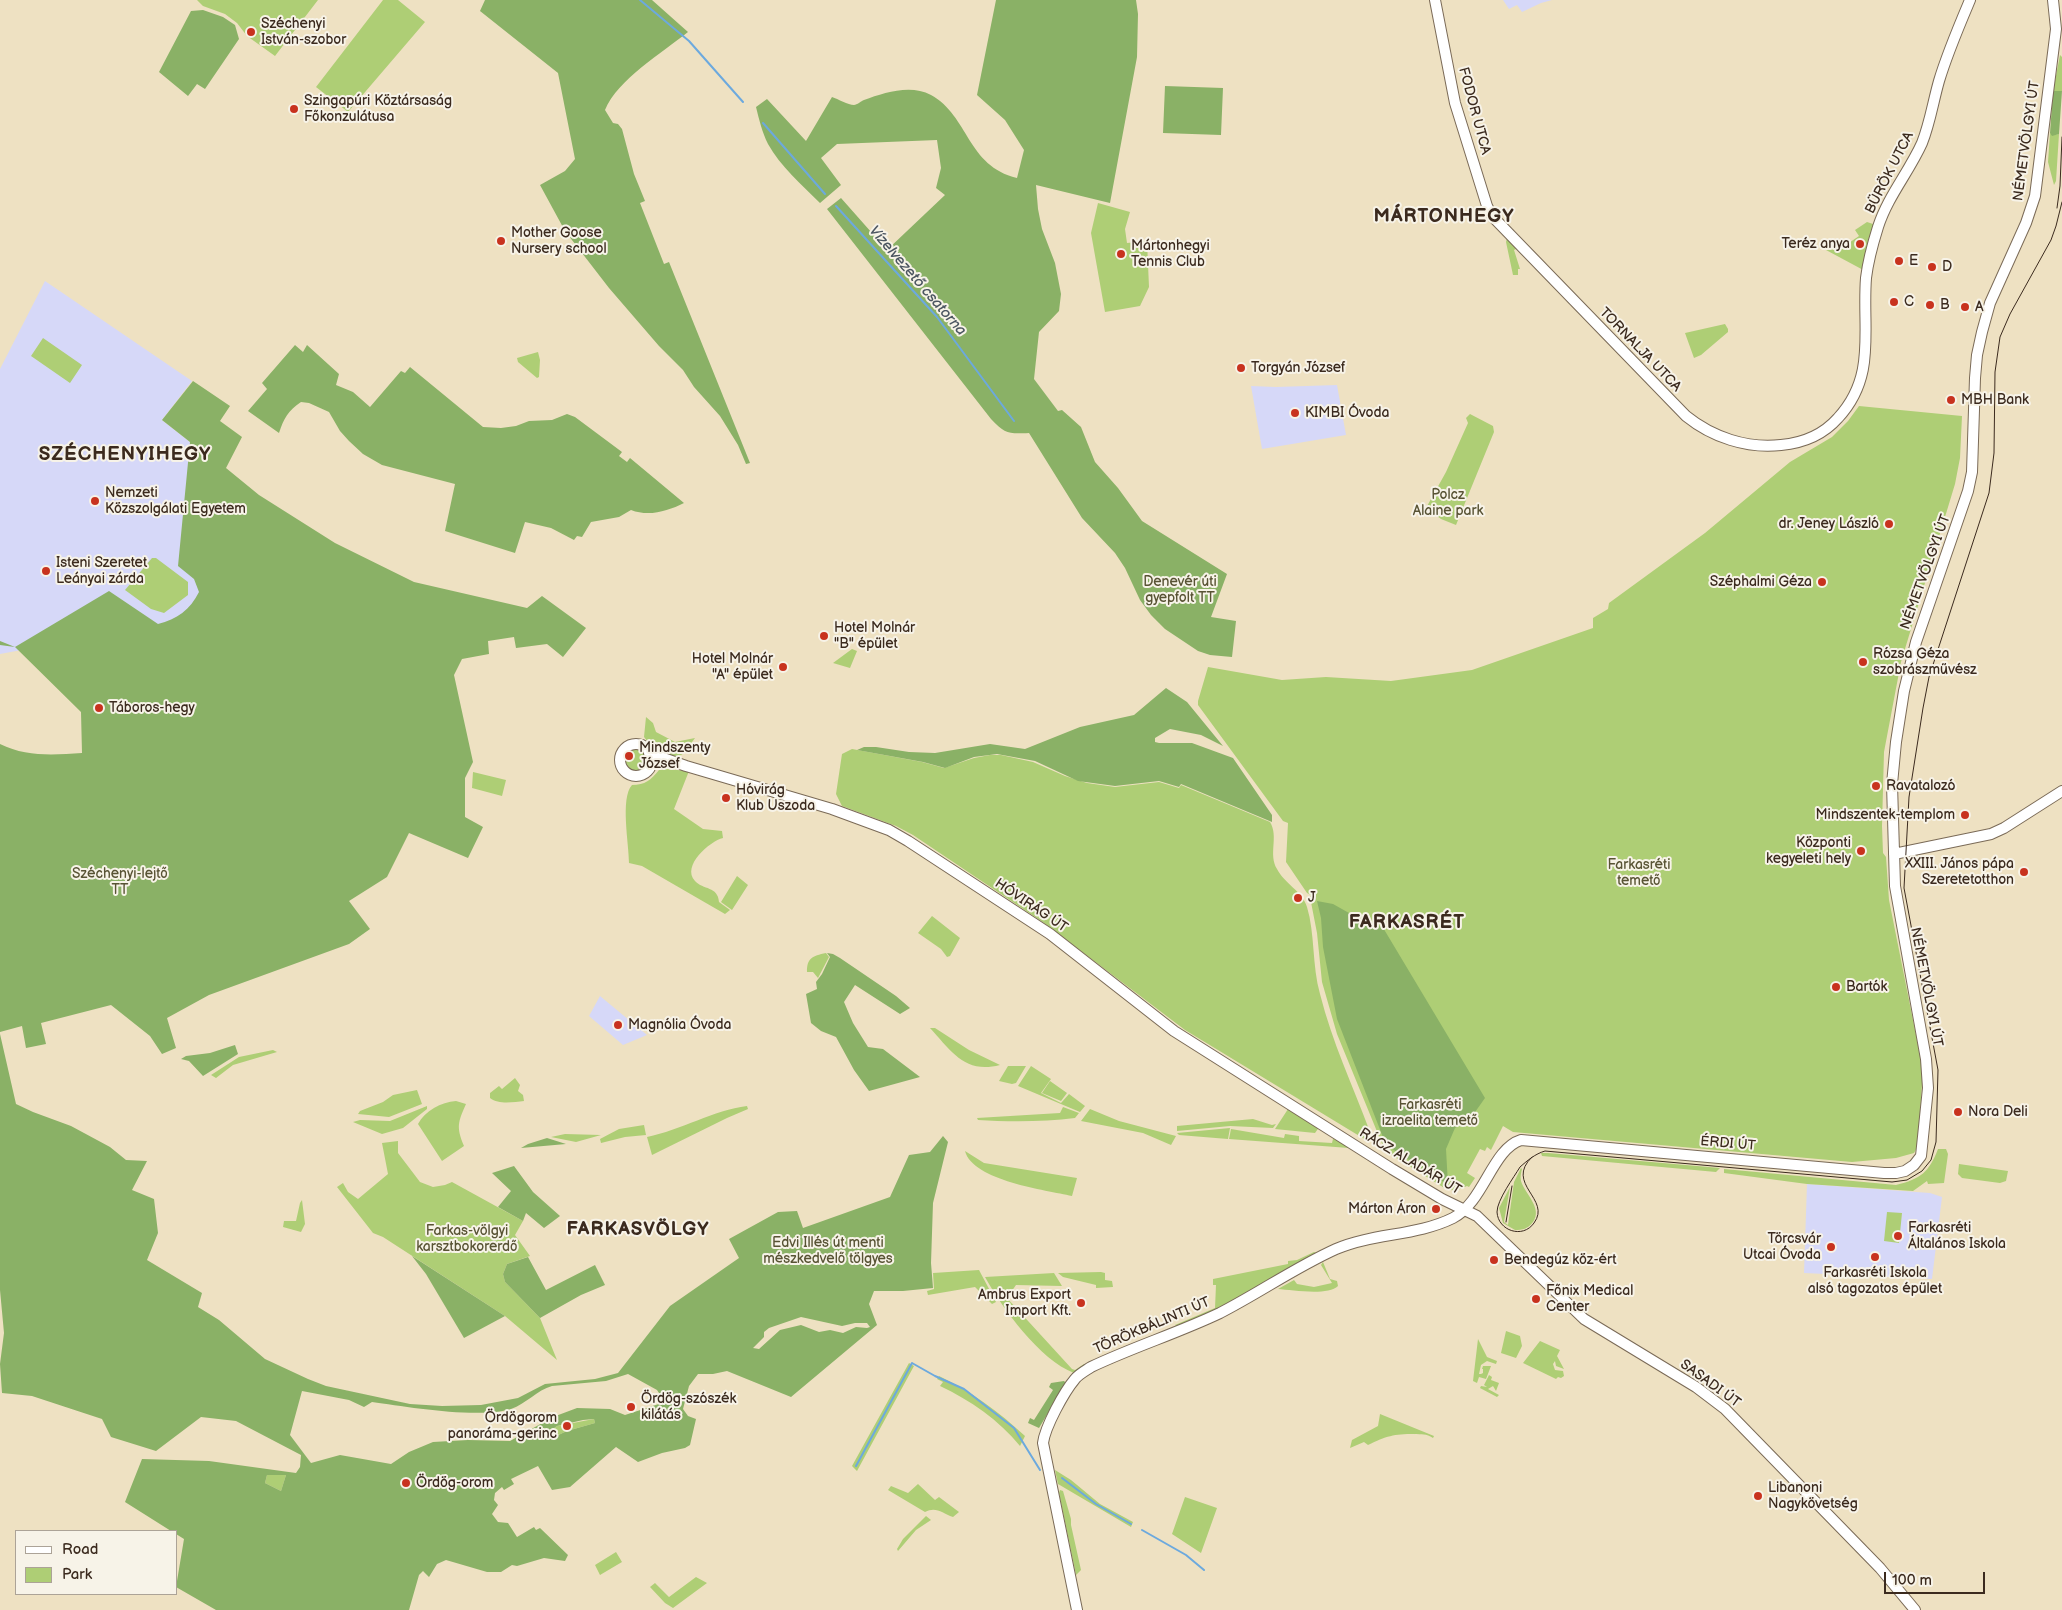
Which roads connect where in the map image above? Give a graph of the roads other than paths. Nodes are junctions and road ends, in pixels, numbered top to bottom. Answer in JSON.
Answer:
{"nodes":[{"id":1,"x":1435,"y":0,"type":"edge"},
{"id":2,"x":1970,"y":0,"type":"edge"},
{"id":3,"x":2053,"y":0,"type":"edge"},
{"id":4,"x":1499,"y":224,"type":"joint"},
{"id":5,"x":1787,"y":444,"type":"joint"},
{"id":6,"x":649,"y":753,"type":"junction"},
{"id":7,"x":671,"y":761,"type":"junction"},
{"id":8,"x":649,"y":768,"type":"junction"},
{"id":9,"x":2062,"y":792,"type":"edge"},
{"id":10,"x":1894,"y":854,"type":"junction"},
{"id":11,"x":1343,"y":1137,"type":"joint"},
{"id":12,"x":1918,"y":1161,"type":"joint"},
{"id":13,"x":1464,"y":1210,"type":"junction"},
{"id":14,"x":1077,"y":1610,"type":"edge"},
{"id":15,"x":1914,"y":1610,"type":"edge"}],
"edges":[{"from":1,"to":4,"type":"street","name":"FODOR UTCA"},
{"from":2,"to":5,"type":"street","name":"BÜRÖK UTCA"},
{"from":3,"to":10,"type":"street","name":"NÉMETVÖLGYI ÚT"},
{"from":4,"to":5,"type":"street","name":"TORNALJA UTCA"},
{"from":6,"to":7,"type":"street","name":"HÓVIRÁG ÚT"},
{"from":6,"to":8,"type":"street"},
{"from":6,"to":8,"type":"street"},
{"from":7,"to":8,"type":"street"},
{"from":7,"to":11,"type":"street","name":"HÓVIRÁG ÚT"},
{"from":9,"to":10,"type":"street"},
{"from":10,"to":12,"type":"street","name":"NÉMETVÖLGYI ÚT"},
{"from":11,"to":13,"type":"street","name":"RÁCZ ALADÁR ÚT"},
{"from":12,"to":13,"type":"street","name":"ÉRDI ÚT"},
{"from":13,"to":14,"type":"street","name":"TÖRÖKBÁLINTI ÚT"},
{"from":13,"to":15,"type":"street","name":"SASADI ÚT"}]}
